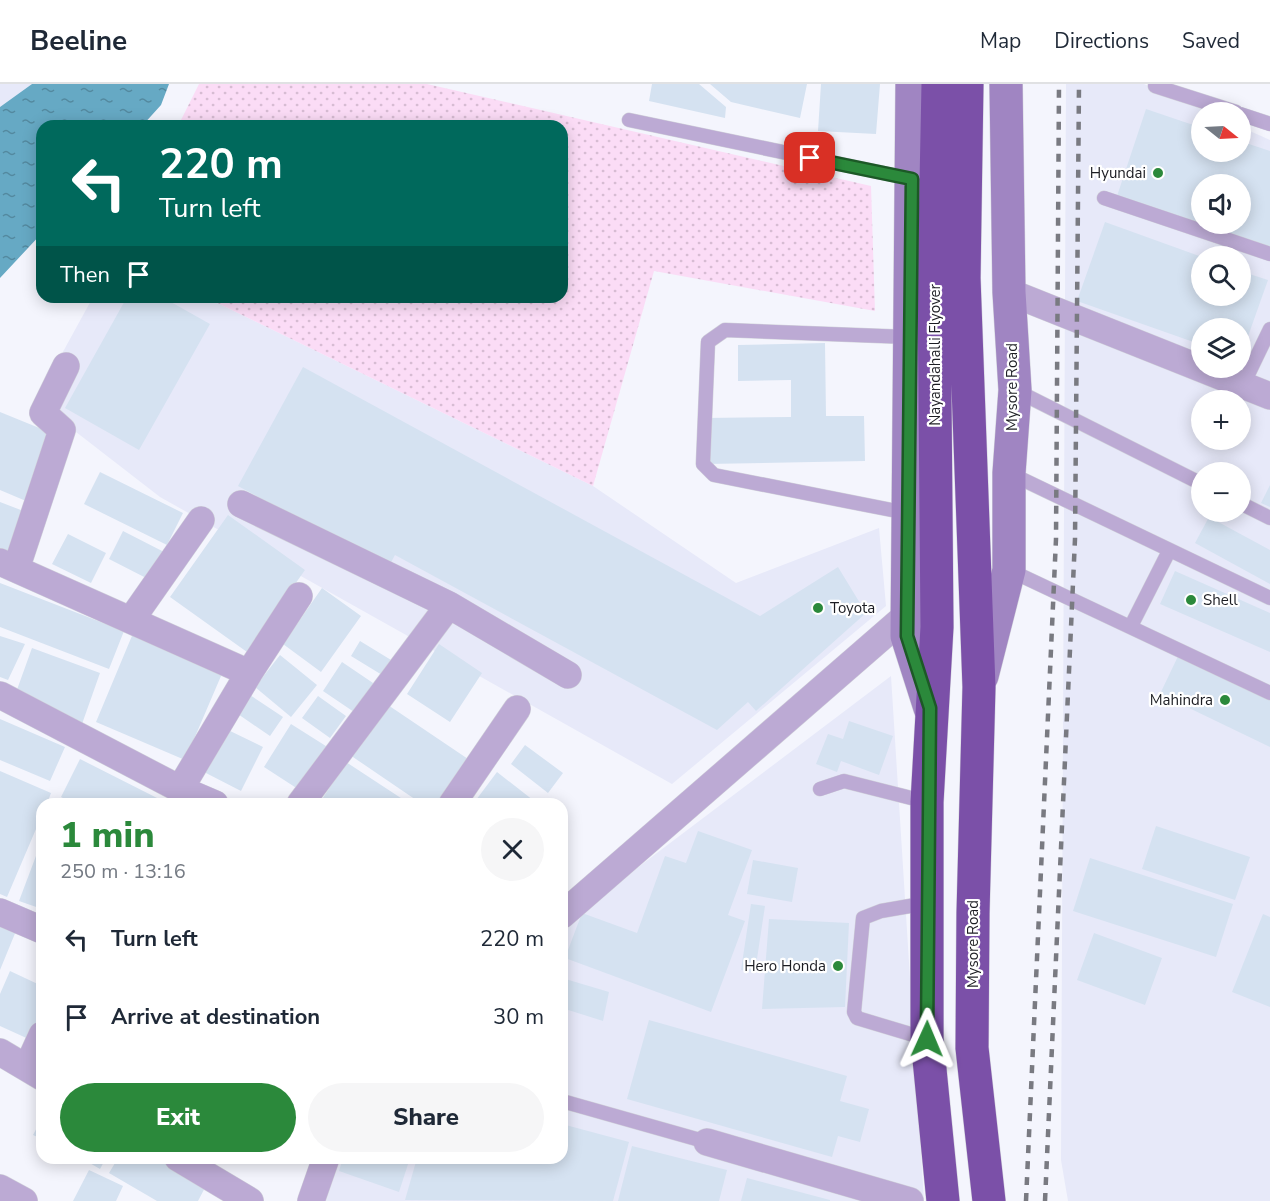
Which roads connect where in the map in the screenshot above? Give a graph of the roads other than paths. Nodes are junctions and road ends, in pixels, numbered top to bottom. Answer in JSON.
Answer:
{"nodes":[{"id":1,"x":912,"y":84,"type":"edge"},
{"id":2,"x":938,"y":84,"type":"edge"},
{"id":3,"x":967,"y":84,"type":"edge"},
{"id":4,"x":1006,"y":84,"type":"edge"},
{"id":5,"x":1155,"y":86,"type":"dead end"},
{"id":6,"x":1205,"y":102,"type":"edge"},
{"id":7,"x":1251,"y":118,"type":"edge"},
{"id":8,"x":629,"y":120,"type":"dead end"},
{"id":9,"x":1270,"y":124,"type":"edge"},
{"id":10,"x":912,"y":179,"type":"junction"},
{"id":11,"x":1104,"y":198,"type":"dead end"},
{"id":12,"x":1270,"y":254,"type":"edge"},
{"id":13,"x":1009,"y":292,"type":"junction"},
{"id":14,"x":1270,"y":330,"type":"edge"},
{"id":15,"x":908,"y":337,"type":"junction"},
{"id":16,"x":66,"y":366,"type":"dead end"},
{"id":17,"x":1243,"y":386,"type":"junction"},
{"id":18,"x":1015,"y":390,"type":"junction"},
{"id":19,"x":1270,"y":396,"type":"edge"},
{"id":20,"x":1009,"y":473,"type":"junction"},
{"id":21,"x":1191,"y":478,"type":"edge"},
{"id":22,"x":241,"y":504,"type":"dead end"},
{"id":23,"x":1251,"y":508,"type":"edge"},
{"id":24,"x":907,"y":513,"type":"junction"},
{"id":25,"x":1270,"y":518,"type":"edge"},
{"id":26,"x":201,"y":520,"type":"dead end"},
{"id":27,"x":1169,"y":551,"type":"junction"},
{"id":28,"x":8,"y":565,"type":"edge"},
{"id":29,"x":1009,"y":570,"type":"junction"},
{"id":30,"x":974,"y":573,"type":"joint"},
{"id":31,"x":299,"y":596,"type":"dead end"},
{"id":32,"x":1270,"y":598,"type":"edge"},
{"id":33,"x":448,"y":605,"type":"junction"},
{"id":34,"x":907,"y":615,"type":"junction"},
{"id":35,"x":131,"y":620,"type":"junction"},
{"id":36,"x":1131,"y":626,"type":"junction"},
{"id":37,"x":249,"y":673,"type":"junction"},
{"id":38,"x":568,"y":675,"type":"dead end"},
{"id":39,"x":980,"y":687,"type":"junction"},
{"id":40,"x":1270,"y":693,"type":"edge"},
{"id":41,"x":0,"y":695,"type":"edge"},
{"id":42,"x":930,"y":708,"type":"junction"},
{"id":43,"x":517,"y":709,"type":"dead end"},
{"id":44,"x":180,"y":789,"type":"junction"},
{"id":45,"x":820,"y":789,"type":"dead end"},
{"id":46,"x":201,"y":798,"type":"edge"},
{"id":47,"x":304,"y":798,"type":"edge"},
{"id":48,"x":456,"y":798,"type":"edge"},
{"id":49,"x":927,"y":802,"type":"junction"},
{"id":50,"x":927,"y":903,"type":"junction"},
{"id":51,"x":568,"y":910,"type":"edge"},
{"id":52,"x":0,"y":912,"type":"edge"},
{"id":53,"x":36,"y":927,"type":"edge"},
{"id":54,"x":927,"y":1039,"type":"junction"},
{"id":55,"x":0,"y":1052,"type":"edge"},
{"id":56,"x":35,"y":1073,"type":"edge"},
{"id":57,"x":568,"y":1103,"type":"edge"},
{"id":58,"x":707,"y":1142,"type":"joint"},
{"id":59,"x":188,"y":1164,"type":"edge"},
{"id":60,"x":324,"y":1164,"type":"edge"},
{"id":61,"x":0,"y":1188,"type":"edge"},
{"id":62,"x":24,"y":1201,"type":"edge"},
{"id":63,"x":250,"y":1201,"type":"edge"},
{"id":64,"x":311,"y":1201,"type":"edge"},
{"id":65,"x":910,"y":1201,"type":"edge"},
{"id":66,"x":943,"y":1201,"type":"edge"},
{"id":67,"x":989,"y":1201,"type":"edge"}],
"edges":[{"from":1,"to":10,"type":"street"},
{"from":2,"to":42,"type":"highway","name":"Nayandahalli Flyover"},
{"from":3,"to":30,"type":"highway","name":"Nayandahalli Flyover"},
{"from":4,"to":13,"type":"street","name":"Mysore Road"},
{"from":5,"to":6,"type":"lane"},
{"from":7,"to":9,"type":"lane"},
{"from":8,"to":10,"type":"lane"},
{"from":10,"to":15,"type":"street"},
{"from":11,"to":12,"type":"lane"},
{"from":13,"to":17,"type":"street"},
{"from":13,"to":18,"type":"street","name":"Mysore Road"},
{"from":14,"to":17,"type":"lane"},
{"from":15,"to":24,"type":"street"},
{"from":15,"to":24,"type":"lane"},
{"from":16,"to":28,"type":"street"},
{"from":17,"to":19,"type":"street"},
{"from":18,"to":20,"type":"street","name":"Mysore Road"},
{"from":18,"to":21,"type":"lane"},
{"from":20,"to":27,"type":"lane"},
{"from":20,"to":29,"type":"street","name":"Mysore Road"},
{"from":22,"to":33,"type":"street"},
{"from":23,"to":25,"type":"lane"},
{"from":24,"to":34,"type":"street"},
{"from":26,"to":35,"type":"street"},
{"from":27,"to":32,"type":"lane"},
{"from":27,"to":36,"type":"lane"},
{"from":28,"to":35,"type":"street"},
{"from":29,"to":36,"type":"lane"},
{"from":29,"to":39,"type":"street","name":"Mysore Road"},
{"from":30,"to":39,"type":"highway","name":"Mysore Road"},
{"from":31,"to":37,"type":"street"},
{"from":33,"to":38,"type":"street"},
{"from":33,"to":47,"type":"street"},
{"from":34,"to":42,"type":"street"},
{"from":34,"to":51,"type":"street"},
{"from":35,"to":37,"type":"street"},
{"from":36,"to":40,"type":"lane"},
{"from":37,"to":44,"type":"street"},
{"from":39,"to":67,"type":"highway","name":"Mysore Road"},
{"from":41,"to":44,"type":"street"},
{"from":42,"to":49,"type":"highway"},
{"from":43,"to":48,"type":"street"},
{"from":44,"to":46,"type":"street"},
{"from":45,"to":49,"type":"lane"},
{"from":49,"to":50,"type":"highway"},
{"from":50,"to":54,"type":"highway"},
{"from":50,"to":54,"type":"lane"},
{"from":52,"to":53,"type":"street"},
{"from":54,"to":66,"type":"highway"},
{"from":55,"to":56,"type":"street"},
{"from":57,"to":58,"type":"lane"},
{"from":58,"to":65,"type":"street"},
{"from":59,"to":63,"type":"street"},
{"from":60,"to":64,"type":"street"},
{"from":61,"to":62,"type":"street"}]}
